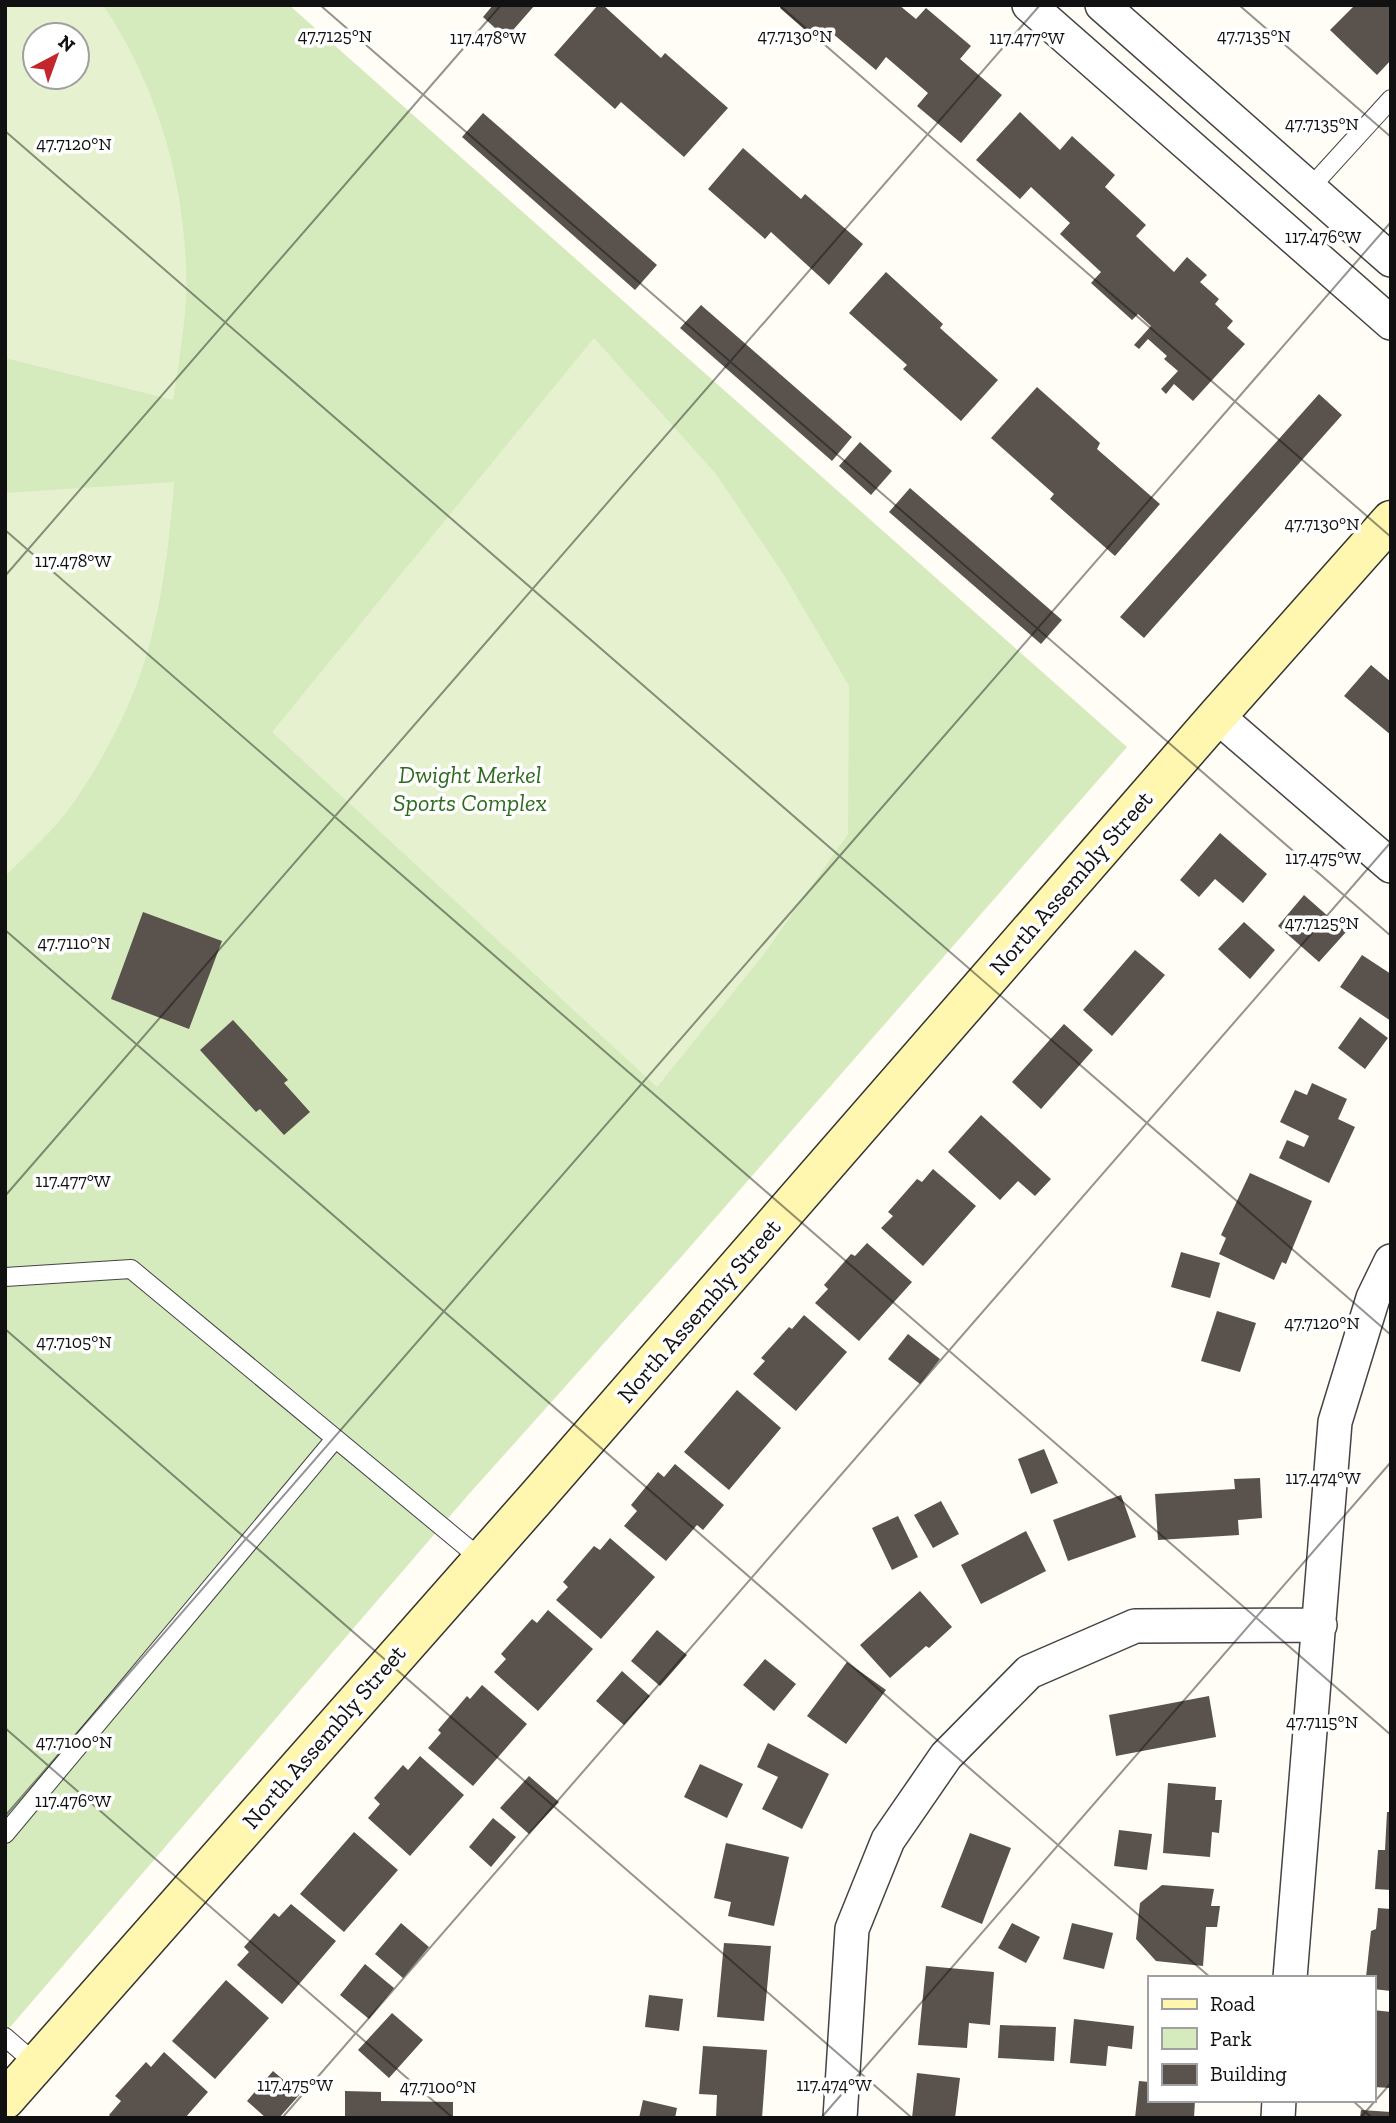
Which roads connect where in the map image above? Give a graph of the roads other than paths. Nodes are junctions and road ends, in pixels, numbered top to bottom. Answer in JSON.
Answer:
{"nodes":[{"id":1,"x":1102,"y":5,"type":"edge"},
{"id":2,"x":1036,"y":7,"type":"edge"},
{"id":3,"x":1391,"y":99,"type":"edge"},
{"id":4,"x":1310,"y":188,"type":"junction"},
{"id":5,"x":1273,"y":218,"type":"junction"},
{"id":6,"x":1391,"y":260,"type":"edge"},
{"id":7,"x":1391,"y":323,"type":"edge"},
{"id":8,"x":1391,"y":520,"type":"edge"},
{"id":9,"x":1217,"y":716,"type":"junction"},
{"id":10,"x":1391,"y":866,"type":"edge"},
{"id":11,"x":1391,"y":1261,"type":"edge"},
{"id":12,"x":5,"y":1277,"type":"edge"},
{"id":13,"x":335,"y":1439,"type":"junction"},
{"id":14,"x":481,"y":1559,"type":"junction"},
{"id":15,"x":1320,"y":1625,"type":"junction"},
{"id":16,"x":5,"y":1834,"type":"edge"},
{"id":17,"x":1290,"y":1976,"type":"edge"},
{"id":18,"x":5,"y":2037,"type":"edge"},
{"id":19,"x":36,"y":2064,"type":"junction"},
{"id":20,"x":5,"y":2100,"type":"edge"},
{"id":21,"x":840,"y":2118,"type":"edge"}],
"edges":[{"from":1,"to":4,"type":"street"},
{"from":2,"to":5,"type":"street"},
{"from":3,"to":4,"type":"lane"},
{"from":4,"to":5,"type":"street"},
{"from":4,"to":6,"type":"street"},
{"from":5,"to":7,"type":"street"},
{"from":8,"to":9,"type":"main road","name":"North Assembly Street"},
{"from":9,"to":10,"type":"street"},
{"from":9,"to":14,"type":"main road","name":"North Assembly Street"},
{"from":11,"to":15,"type":"street"},
{"from":12,"to":13,"type":"lane"},
{"from":13,"to":14,"type":"lane"},
{"from":13,"to":16,"type":"lane"},
{"from":14,"to":19,"type":"main road","name":"North Assembly Street"},
{"from":15,"to":17,"type":"street"},
{"from":15,"to":21,"type":"street"},
{"from":18,"to":19,"type":"lane"},
{"from":19,"to":20,"type":"main road","name":"North Assembly Street"}]}
